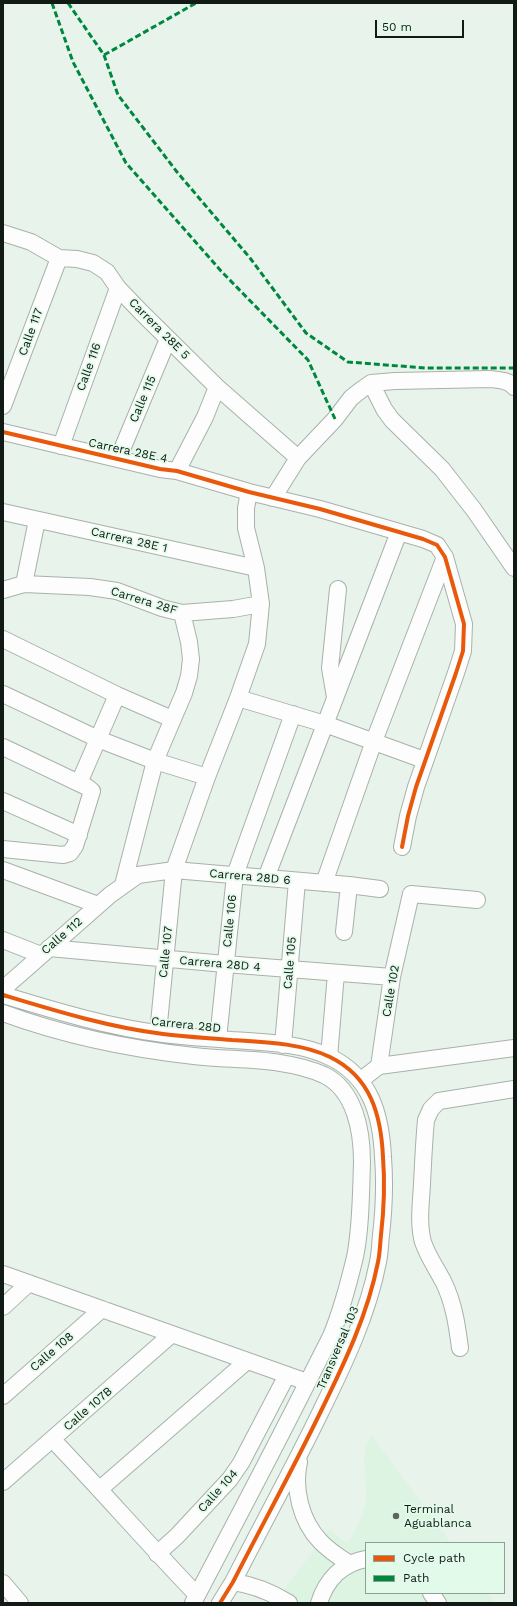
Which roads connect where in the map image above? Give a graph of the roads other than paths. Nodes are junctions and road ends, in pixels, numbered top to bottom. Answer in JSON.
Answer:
{"nodes":[{"id":1,"x":3,"y":233,"type":"edge"},
{"id":2,"x":59,"y":258,"type":"junction"},
{"id":3,"x":118,"y":288,"type":"junction"},
{"id":4,"x":168,"y":339,"type":"junction"},
{"id":5,"x":371,"y":384,"type":"junction"},
{"id":6,"x":217,"y":387,"type":"junction"},
{"id":7,"x":514,"y":387,"type":"edge"},
{"id":8,"x":3,"y":406,"type":"edge"},
{"id":9,"x":3,"y":432,"type":"edge"},
{"id":10,"x":61,"y":446,"type":"junction"},
{"id":11,"x":298,"y":458,"type":"junction"},
{"id":12,"x":118,"y":459,"type":"junction"},
{"id":13,"x":177,"y":471,"type":"junction"},
{"id":14,"x":249,"y":492,"type":"junction"},
{"id":15,"x":273,"y":498,"type":"junction"},
{"id":16,"x":3,"y":512,"type":"edge"},
{"id":17,"x":37,"y":520,"type":"junction"},
{"id":18,"x":399,"y":532,"type":"junction"},
{"id":19,"x":444,"y":557,"type":"junction"},
{"id":20,"x":256,"y":568,"type":"junction"},
{"id":21,"x":514,"y":568,"type":"edge"},
{"id":22,"x":338,"y":589,"type":"dead end"},
{"id":23,"x":10,"y":591,"type":"edge"},
{"id":24,"x":261,"y":604,"type":"junction"},
{"id":25,"x":182,"y":613,"type":"junction"},
{"id":26,"x":3,"y":639,"type":"edge"},
{"id":27,"x":3,"y":694,"type":"edge"},
{"id":28,"x":117,"y":695,"type":"junction"},
{"id":29,"x":238,"y":698,"type":"junction"},
{"id":30,"x":335,"y":698,"type":"junction"},
{"id":31,"x":293,"y":714,"type":"junction"},
{"id":32,"x":172,"y":719,"type":"junction"},
{"id":33,"x":325,"y":724,"type":"junction"},
{"id":34,"x":98,"y":739,"type":"junction"},
{"id":35,"x":374,"y":741,"type":"junction"},
{"id":36,"x":3,"y":747,"type":"edge"},
{"id":37,"x":424,"y":760,"type":"junction"},
{"id":38,"x":155,"y":761,"type":"junction"},
{"id":39,"x":207,"y":777,"type":"junction"},
{"id":40,"x":79,"y":783,"type":"junction"},
{"id":41,"x":3,"y":801,"type":"edge"},
{"id":42,"x":79,"y":835,"type":"junction"},
{"id":43,"x":402,"y":847,"type":"dead end"},
{"id":44,"x":3,"y":848,"type":"edge"},
{"id":45,"x":3,"y":870,"type":"edge"},
{"id":46,"x":174,"y":870,"type":"junction"},
{"id":47,"x":235,"y":875,"type":"junction"},
{"id":48,"x":266,"y":878,"type":"junction"},
{"id":49,"x":297,"y":881,"type":"junction"},
{"id":50,"x":324,"y":883,"type":"junction"},
{"id":51,"x":123,"y":885,"type":"junction"},
{"id":52,"x":349,"y":885,"type":"junction"},
{"id":53,"x":380,"y":889,"type":"dead end"},
{"id":54,"x":477,"y":900,"type":"dead end"},
{"id":55,"x":98,"y":905,"type":"junction"},
{"id":56,"x":344,"y":932,"type":"dead end"},
{"id":57,"x":3,"y":940,"type":"edge"},
{"id":58,"x":45,"y":951,"type":"junction"},
{"id":59,"x":165,"y":959,"type":"junction"},
{"id":60,"x":225,"y":964,"type":"junction"},
{"id":61,"x":289,"y":970,"type":"junction"},
{"id":62,"x":336,"y":973,"type":"junction"},
{"id":63,"x":392,"y":977,"type":"junction"},
{"id":64,"x":3,"y":989,"type":"edge"},
{"id":65,"x":3,"y":996,"type":"edge"},
{"id":66,"x":3,"y":1013,"type":"edge"},
{"id":67,"x":158,"y":1033,"type":"junction"},
{"id":68,"x":218,"y":1039,"type":"junction"},
{"id":69,"x":283,"y":1045,"type":"junction"},
{"id":70,"x":514,"y":1048,"type":"edge"},
{"id":71,"x":329,"y":1057,"type":"junction"},
{"id":72,"x":379,"y":1066,"type":"junction"},
{"id":73,"x":361,"y":1080,"type":"junction"},
{"id":74,"x":514,"y":1089,"type":"edge"},
{"id":75,"x":3,"y":1274,"type":"edge"},
{"id":76,"x":30,"y":1283,"type":"junction"},
{"id":77,"x":3,"y":1307,"type":"edge"},
{"id":78,"x":102,"y":1309,"type":"junction"},
{"id":79,"x":172,"y":1334,"type":"junction"},
{"id":80,"x":460,"y":1348,"type":"dead end"},
{"id":81,"x":247,"y":1361,"type":"junction"},
{"id":82,"x":287,"y":1375,"type":"junction"},
{"id":83,"x":307,"y":1382,"type":"junction"},
{"id":84,"x":3,"y":1396,"type":"edge"},
{"id":85,"x":53,"y":1440,"type":"junction"},
{"id":86,"x":302,"y":1450,"type":"junction"},
{"id":87,"x":3,"y":1482,"type":"edge"},
{"id":88,"x":100,"y":1489,"type":"junction"},
{"id":89,"x":157,"y":1554,"type":"junction"},
{"id":90,"x":365,"y":1559,"type":"edge"},
{"id":91,"x":350,"y":1564,"type":"junction"},
{"id":92,"x":233,"y":1582,"type":"junction"},
{"id":93,"x":3,"y":1583,"type":"edge"},
{"id":94,"x":431,"y":1594,"type":"edge"},
{"id":95,"x":195,"y":1599,"type":"edge"},
{"id":96,"x":20,"y":1603,"type":"edge"},
{"id":97,"x":220,"y":1603,"type":"edge"},
{"id":98,"x":289,"y":1603,"type":"edge"},
{"id":99,"x":319,"y":1603,"type":"edge"},
{"id":100,"x":438,"y":1603,"type":"edge"}],
"edges":[{"from":1,"to":2,"type":"street","name":"Carrera 28E 5"},
{"from":2,"to":3,"type":"street","name":"Carrera 28E 5"},
{"from":2,"to":8,"type":"street","name":"Calle 117"},
{"from":3,"to":4,"type":"street","name":"Carrera 28E 5"},
{"from":3,"to":10,"type":"street","name":"Calle 116"},
{"from":4,"to":6,"type":"street","name":"Carrera 28E 5"},
{"from":4,"to":12,"type":"street","name":"Calle 115"},
{"from":5,"to":7,"type":"street"},
{"from":5,"to":11,"type":"street"},
{"from":5,"to":21,"type":"street"},
{"from":6,"to":11,"type":"street","name":"Carrera 28E 5"},
{"from":6,"to":13,"type":"street"},
{"from":9,"to":10,"type":"street","name":"Carrera 28E 4"},
{"from":10,"to":12,"type":"street","name":"Carrera 28E 4"},
{"from":11,"to":15,"type":"street"},
{"from":12,"to":13,"type":"street","name":"Carrera 28E 4"},
{"from":13,"to":14,"type":"street","name":"Carrera 28E 4"},
{"from":14,"to":15,"type":"street","name":"Carrera 28E 4"},
{"from":14,"to":20,"type":"street","name":"Calle 107"},
{"from":15,"to":18,"type":"street","name":"Carrera 28E 4"},
{"from":16,"to":17,"type":"street","name":"Carrera 28E 1"},
{"from":17,"to":20,"type":"street","name":"Carrera 28E 1"},
{"from":17,"to":23,"type":"street"},
{"from":18,"to":19,"type":"street","name":"Carrera 28E 4"},
{"from":18,"to":30,"type":"street"},
{"from":19,"to":35,"type":"street"},
{"from":19,"to":37,"type":"street"},
{"from":20,"to":24,"type":"street","name":"Calle 107"},
{"from":22,"to":30,"type":"street"},
{"from":23,"to":25,"type":"street","name":"Carrera 28F"},
{"from":24,"to":25,"type":"street","name":"Carrera 28F"},
{"from":24,"to":29,"type":"street","name":"Calle 107"},
{"from":25,"to":32,"type":"street"},
{"from":26,"to":28,"type":"street"},
{"from":27,"to":34,"type":"street"},
{"from":28,"to":32,"type":"street"},
{"from":28,"to":34,"type":"street"},
{"from":29,"to":31,"type":"street"},
{"from":29,"to":39,"type":"street","name":"Calle 107"},
{"from":30,"to":33,"type":"street"},
{"from":31,"to":33,"type":"street"},
{"from":31,"to":47,"type":"street","name":"Calle 106"},
{"from":32,"to":38,"type":"street"},
{"from":33,"to":35,"type":"street"},
{"from":33,"to":48,"type":"street"},
{"from":34,"to":38,"type":"street"},
{"from":34,"to":40,"type":"street"},
{"from":35,"to":37,"type":"street"},
{"from":35,"to":50,"type":"street"},
{"from":36,"to":40,"type":"street"},
{"from":37,"to":43,"type":"street"},
{"from":38,"to":39,"type":"street"},
{"from":38,"to":51,"type":"street"},
{"from":39,"to":46,"type":"street","name":"Calle 107"},
{"from":40,"to":42,"type":"street"},
{"from":41,"to":42,"type":"street"},
{"from":42,"to":44,"type":"street"},
{"from":45,"to":55,"type":"street"},
{"from":46,"to":47,"type":"street","name":"Carrera 28D 6"},
{"from":46,"to":51,"type":"street","name":"Carrera 28D 6"},
{"from":46,"to":59,"type":"street","name":"Calle 107"},
{"from":47,"to":48,"type":"street","name":"Carrera 28D 6"},
{"from":47,"to":60,"type":"street","name":"Calle 106"},
{"from":48,"to":49,"type":"street","name":"Carrera 28D 6"},
{"from":49,"to":50,"type":"street","name":"Carrera 28D 6"},
{"from":49,"to":61,"type":"street","name":"Calle 105"},
{"from":50,"to":52,"type":"street","name":"Carrera 28D 6"},
{"from":51,"to":55,"type":"street","name":"Calle 112"},
{"from":52,"to":53,"type":"street","name":"Carrera 28D 6"},
{"from":52,"to":56,"type":"street"},
{"from":54,"to":63,"type":"street","name":"Calle 102"},
{"from":55,"to":58,"type":"street","name":"Calle 112"},
{"from":57,"to":58,"type":"street","name":"Carrera 28D 4"},
{"from":58,"to":59,"type":"street","name":"Carrera 28D 4"},
{"from":58,"to":64,"type":"street","name":"Calle 112"},
{"from":59,"to":60,"type":"street","name":"Carrera 28D 4"},
{"from":59,"to":67,"type":"street","name":"Calle 107"},
{"from":60,"to":61,"type":"street","name":"Carrera 28D 4"},
{"from":60,"to":68,"type":"street","name":"Calle 106"},
{"from":61,"to":62,"type":"street","name":"Carrera 28D 4"},
{"from":61,"to":69,"type":"street","name":"Calle 105"},
{"from":62,"to":63,"type":"street","name":"Carrera 28D 4"},
{"from":62,"to":71,"type":"street"},
{"from":63,"to":72,"type":"street","name":"Calle 102"},
{"from":65,"to":67,"type":"street","name":"Carrera 28D"},
{"from":66,"to":83,"type":"street","name":"Transversal 103"},
{"from":67,"to":68,"type":"street","name":"Carrera 28D"},
{"from":68,"to":69,"type":"street","name":"Carrera 28D"},
{"from":69,"to":71,"type":"street","name":"Carrera 28D"},
{"from":70,"to":72,"type":"street"},
{"from":71,"to":73,"type":"street","name":"Carrera 28D"},
{"from":72,"to":73,"type":"street"},
{"from":73,"to":86,"type":"street","name":"Transversal 103"},
{"from":74,"to":80,"type":"street"},
{"from":75,"to":76,"type":"street"},
{"from":76,"to":77,"type":"street"},
{"from":76,"to":78,"type":"street"},
{"from":78,"to":79,"type":"street"},
{"from":78,"to":84,"type":"street","name":"Calle 108"},
{"from":79,"to":81,"type":"street"},
{"from":79,"to":85,"type":"street","name":"Calle 107B"},
{"from":81,"to":82,"type":"street"},
{"from":81,"to":88,"type":"street"},
{"from":82,"to":83,"type":"street"},
{"from":82,"to":89,"type":"street","name":"Calle 104"},
{"from":83,"to":95,"type":"street","name":"Transversal 103"},
{"from":85,"to":87,"type":"street","name":"Calle 107B"},
{"from":85,"to":88,"type":"street"},
{"from":86,"to":91,"type":"street"},
{"from":86,"to":92,"type":"street","name":"Transversal 103"},
{"from":88,"to":89,"type":"street"},
{"from":89,"to":95,"type":"street"},
{"from":90,"to":91,"type":"street"},
{"from":91,"to":99,"type":"street"},
{"from":92,"to":97,"type":"street","name":"Transversal 103"},
{"from":92,"to":98,"type":"street"},
{"from":93,"to":96,"type":"street"},
{"from":94,"to":100,"type":"street"}]}
